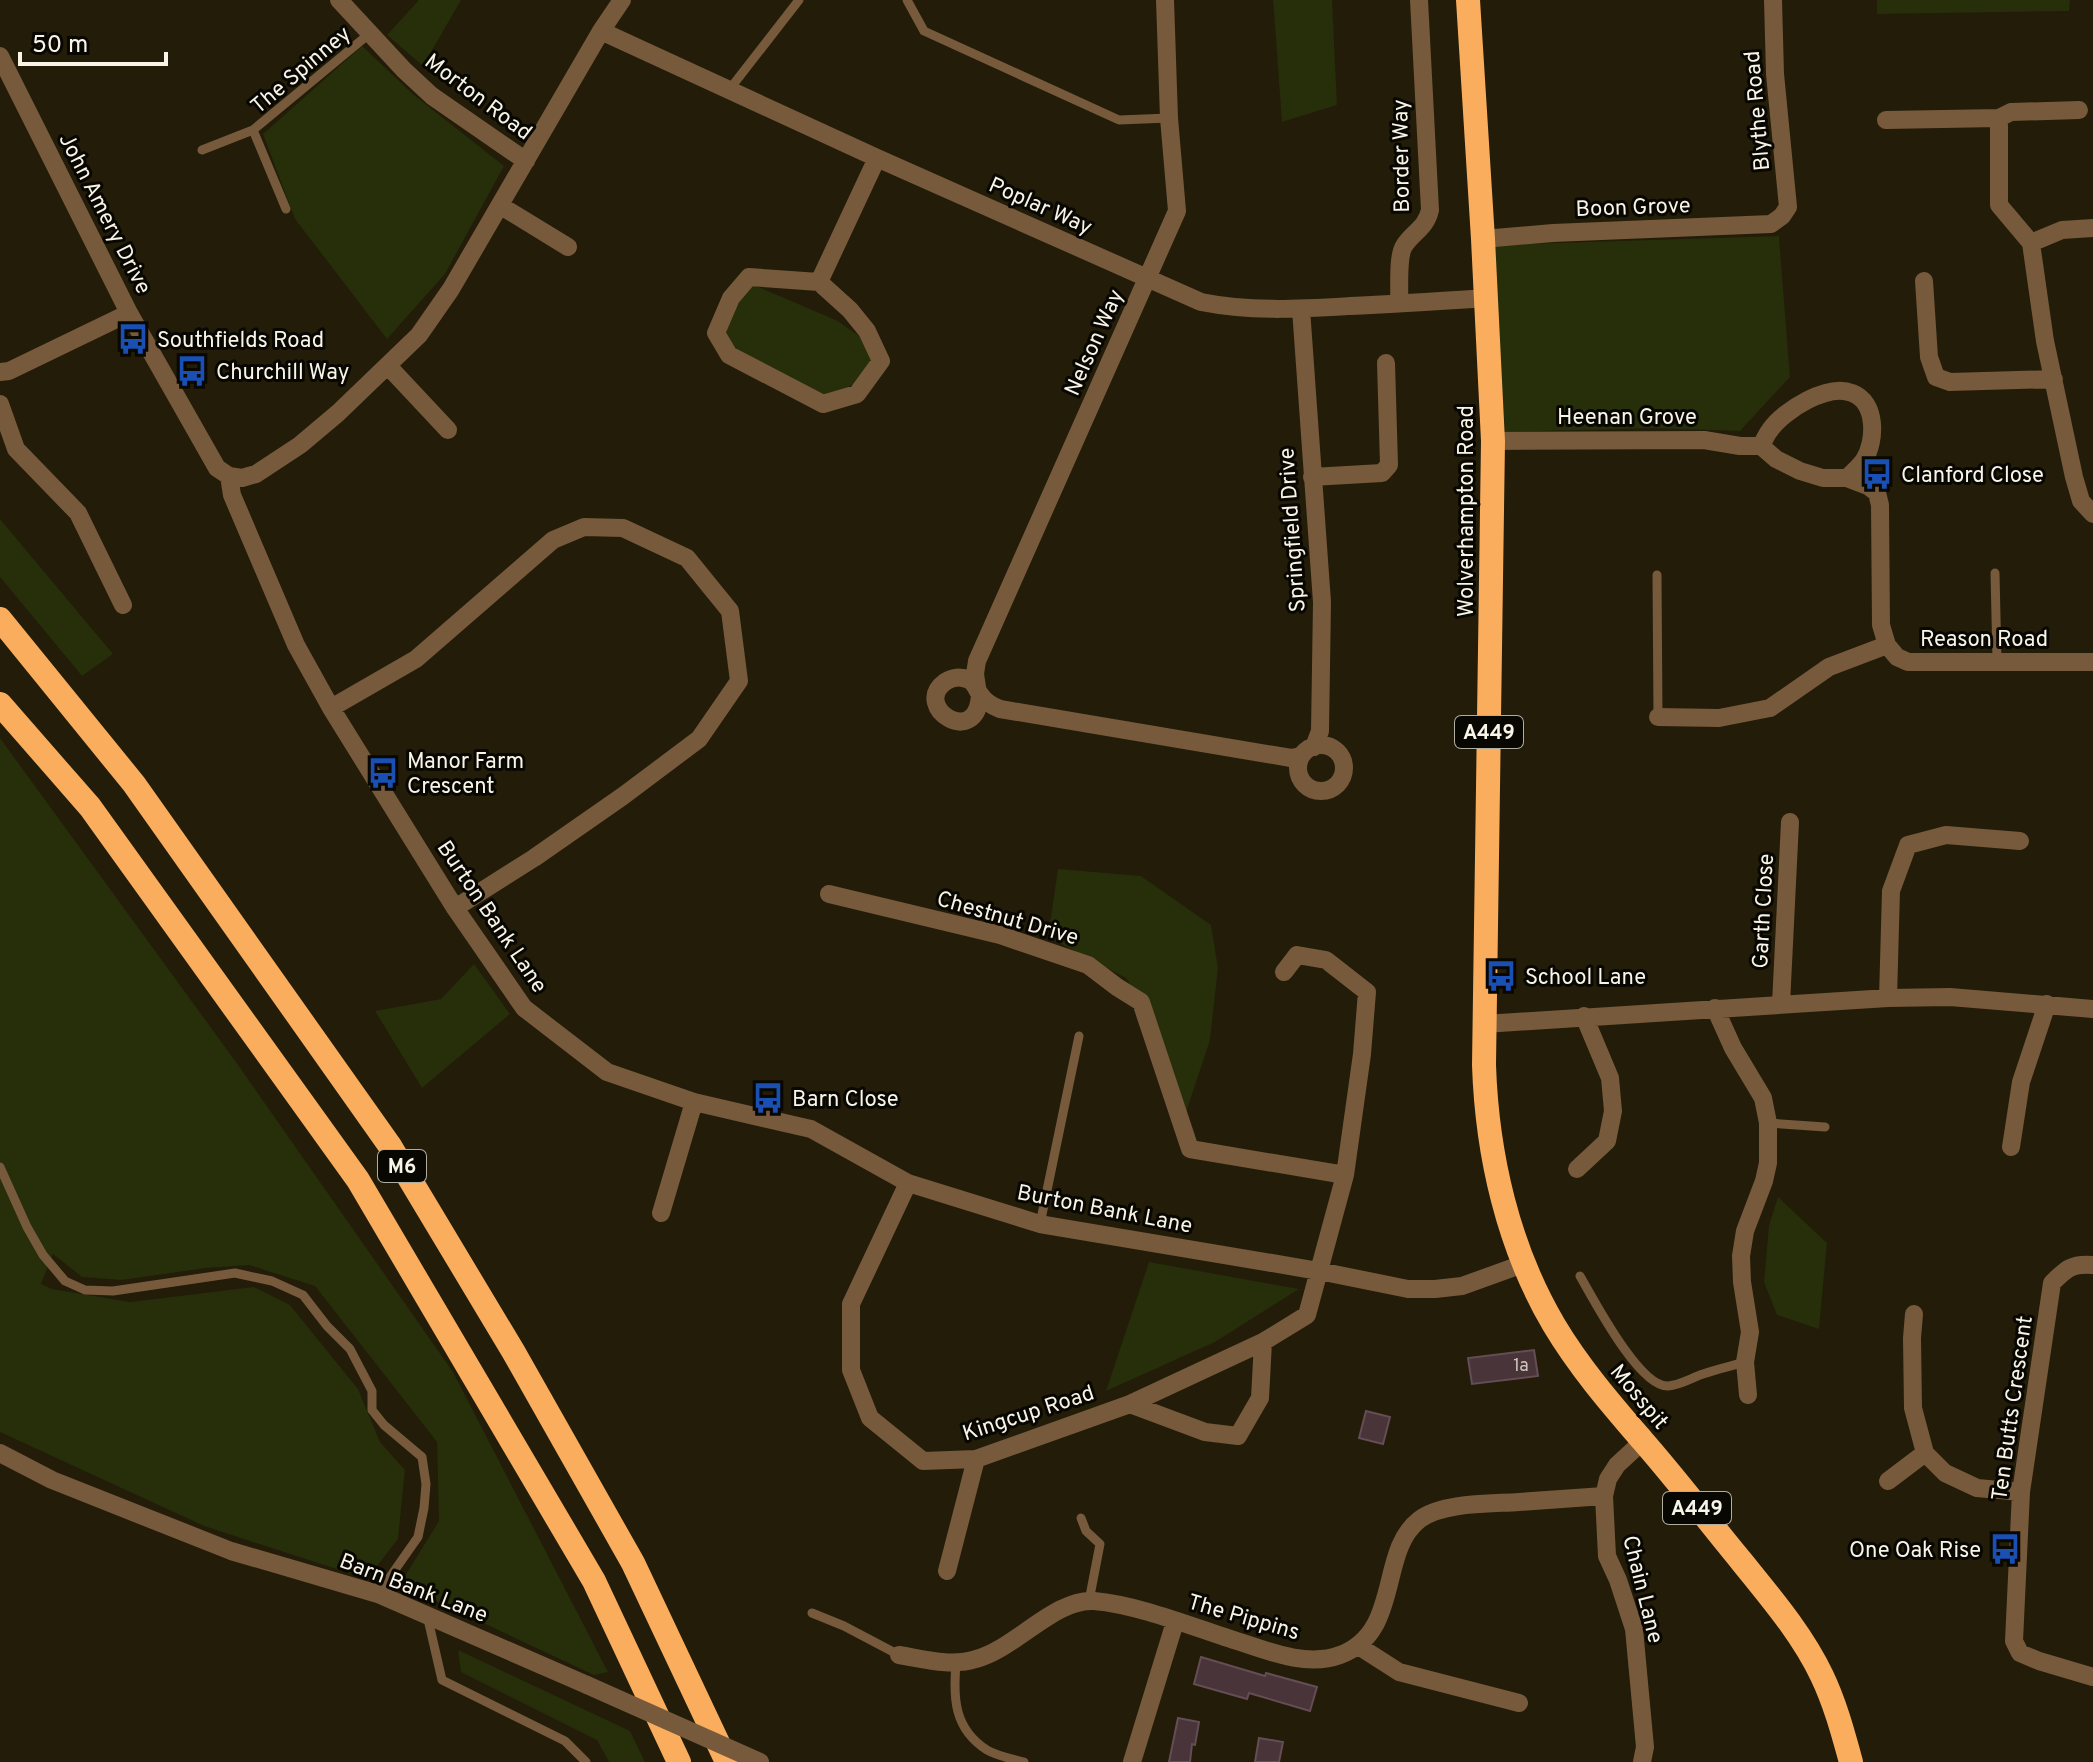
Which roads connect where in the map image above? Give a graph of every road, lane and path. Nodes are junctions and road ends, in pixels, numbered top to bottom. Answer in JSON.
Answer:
{"nodes":[{"id":1,"x":339,"y":0,"type":"edge"},
{"id":2,"x":622,"y":0,"type":"edge"},
{"id":3,"x":799,"y":0,"type":"edge"},
{"id":4,"x":907,"y":0,"type":"edge"},
{"id":5,"x":1165,"y":0,"type":"edge"},
{"id":6,"x":1419,"y":0,"type":"edge"},
{"id":7,"x":1468,"y":0,"type":"edge"},
{"id":8,"x":1773,"y":0,"type":"edge"},
{"id":9,"x":601,"y":31,"type":"junction"},
{"id":10,"x":369,"y":34,"type":"junction"},
{"id":11,"x":0,"y":56,"type":"edge"},
{"id":12,"x":729,"y":90,"type":"junction"},
{"id":13,"x":2079,"y":110,"type":"dead end"},
{"id":14,"x":1169,"y":118,"type":"junction"},
{"id":15,"x":1999,"y":118,"type":"junction"},
{"id":16,"x":1886,"y":120,"type":"dead end"},
{"id":17,"x":253,"y":130,"type":"junction"},
{"id":18,"x":202,"y":150,"type":"dead end"},
{"id":19,"x":877,"y":158,"type":"junction"},
{"id":20,"x":526,"y":161,"type":"junction"},
{"id":21,"x":501,"y":206,"type":"junction"},
{"id":22,"x":286,"y":209,"type":"dead end"},
{"id":23,"x":1782,"y":216,"type":"joint"},
{"id":24,"x":2093,"y":228,"type":"edge"},
{"id":25,"x":1483,"y":239,"type":"junction"},
{"id":26,"x":2031,"y":243,"type":"junction"},
{"id":27,"x":568,"y":247,"type":"dead end"},
{"id":28,"x":1148,"y":279,"type":"junction"},
{"id":29,"x":1924,"y":281,"type":"dead end"},
{"id":30,"x":819,"y":282,"type":"junction"},
{"id":31,"x":1487,"y":298,"type":"junction"},
{"id":32,"x":1399,"y":303,"type":"junction"},
{"id":33,"x":1301,"y":309,"type":"junction"},
{"id":34,"x":129,"y":313,"type":"junction"},
{"id":35,"x":1386,"y":363,"type":"dead end"},
{"id":36,"x":388,"y":366,"type":"junction"},
{"id":37,"x":0,"y":372,"type":"edge"},
{"id":38,"x":2054,"y":379,"type":"junction"},
{"id":39,"x":0,"y":404,"type":"edge"},
{"id":40,"x":448,"y":430,"type":"dead end"},
{"id":41,"x":1493,"y":441,"type":"junction"},
{"id":42,"x":1761,"y":446,"type":"junction"},
{"id":43,"x":229,"y":476,"type":"junction"},
{"id":44,"x":1312,"y":477,"type":"junction"},
{"id":45,"x":1847,"y":478,"type":"junction"},
{"id":46,"x":2093,"y":514,"type":"edge"},
{"id":47,"x":1995,"y":573,"type":"dead end"},
{"id":48,"x":1657,"y":575,"type":"dead end"},
{"id":49,"x":1322,"y":602,"type":"junction"},
{"id":50,"x":1342,"y":602,"type":"dead end"},
{"id":51,"x":123,"y":605,"type":"dead end"},
{"id":52,"x":0,"y":619,"type":"edge"},
{"id":53,"x":296,"y":645,"type":"joint"},
{"id":54,"x":1887,"y":645,"type":"junction"},
{"id":55,"x":1997,"y":661,"type":"junction"},
{"id":56,"x":2093,"y":662,"type":"edge"},
{"id":57,"x":979,"y":691,"type":"joint"},
{"id":58,"x":0,"y":704,"type":"edge"},
{"id":59,"x":331,"y":708,"type":"junction"},
{"id":60,"x":1658,"y":717,"type":"joint"},
{"id":61,"x":1790,"y":822,"type":"dead end"},
{"id":62,"x":2020,"y":841,"type":"dead end"},
{"id":63,"x":829,"y":894,"type":"dead end"},
{"id":64,"x":455,"y":908,"type":"junction"},
{"id":65,"x":1284,"y":972,"type":"dead end"},
{"id":66,"x":1888,"y":998,"type":"junction"},
{"id":67,"x":1781,"y":1004,"type":"junction"},
{"id":68,"x":2047,"y":1004,"type":"junction"},
{"id":69,"x":1715,"y":1008,"type":"junction"},
{"id":70,"x":2093,"y":1009,"type":"edge"},
{"id":71,"x":1584,"y":1016,"type":"junction"},
{"id":72,"x":1484,"y":1024,"type":"junction"},
{"id":73,"x":1079,"y":1036,"type":"dead end"},
{"id":74,"x":694,"y":1102,"type":"junction"},
{"id":75,"x":1768,"y":1123,"type":"junction"},
{"id":76,"x":1825,"y":1127,"type":"dead end"},
{"id":77,"x":2011,"y":1147,"type":"dead end"},
{"id":78,"x":0,"y":1167,"type":"edge"},
{"id":79,"x":1577,"y":1169,"type":"dead end"},
{"id":80,"x":1345,"y":1175,"type":"junction"},
{"id":81,"x":908,"y":1183,"type":"junction"},
{"id":82,"x":661,"y":1213,"type":"dead end"},
{"id":83,"x":1040,"y":1224,"type":"junction"},
{"id":84,"x":1523,"y":1264,"type":"junction"},
{"id":85,"x":2093,"y":1265,"type":"edge"},
{"id":86,"x":1319,"y":1271,"type":"junction"},
{"id":87,"x":1580,"y":1276,"type":"dead end"},
{"id":88,"x":1914,"y":1314,"type":"dead end"},
{"id":89,"x":1263,"y":1342,"type":"junction"},
{"id":90,"x":1745,"y":1362,"type":"junction"},
{"id":91,"x":1748,"y":1395,"type":"dead end"},
{"id":92,"x":1130,"y":1404,"type":"junction"},
{"id":93,"x":1643,"y":1441,"type":"junction"},
{"id":94,"x":0,"y":1453,"type":"edge"},
{"id":95,"x":1925,"y":1453,"type":"junction"},
{"id":96,"x":976,"y":1459,"type":"junction"},
{"id":97,"x":1888,"y":1481,"type":"dead end"},
{"id":98,"x":2021,"y":1492,"type":"junction"},
{"id":99,"x":1604,"y":1496,"type":"junction"},
{"id":100,"x":1081,"y":1518,"type":"dead end"},
{"id":101,"x":947,"y":1571,"type":"dead end"},
{"id":102,"x":378,"y":1594,"type":"junction"},
{"id":103,"x":1089,"y":1601,"type":"junction"},
{"id":104,"x":812,"y":1613,"type":"dead end"},
{"id":105,"x":427,"y":1615,"type":"junction"},
{"id":106,"x":1175,"y":1622,"type":"junction"},
{"id":107,"x":1360,"y":1647,"type":"junction"},
{"id":108,"x":899,"y":1655,"type":"joint"},
{"id":109,"x":956,"y":1664,"type":"junction"},
{"id":110,"x":2093,"y":1677,"type":"edge"},
{"id":111,"x":1519,"y":1703,"type":"dead end"},
{"id":112,"x":586,"y":1762,"type":"edge"},
{"id":113,"x":679,"y":1762,"type":"edge"},
{"id":114,"x":727,"y":1762,"type":"edge"},
{"id":115,"x":760,"y":1762,"type":"edge"},
{"id":116,"x":1024,"y":1762,"type":"edge"},
{"id":117,"x":1132,"y":1762,"type":"edge"},
{"id":118,"x":1642,"y":1762,"type":"edge"},
{"id":119,"x":1851,"y":1762,"type":"edge"}],
"edges":[{"from":1,"to":10,"type":"street","name":"Morton Road"},
{"from":2,"to":9,"type":"street"},
{"from":3,"to":12,"type":"lane"},
{"from":4,"to":14,"type":"lane"},
{"from":5,"to":14,"type":"street","name":"Nelson Way"},
{"from":6,"to":32,"type":"street","name":"Border Way"},
{"from":7,"to":25,"type":"highway","name":"Wolverhampton Road","number":"A449"},
{"from":8,"to":23,"type":"street","name":"Blythe Road"},
{"from":9,"to":12,"type":"street","name":"Poplar Way"},
{"from":9,"to":20,"type":"street"},
{"from":10,"to":17,"type":"lane","name":"The Spinney"},
{"from":10,"to":20,"type":"street","name":"Morton Road"},
{"from":11,"to":34,"type":"street","name":"John Amery Drive"},
{"from":12,"to":19,"type":"street","name":"Poplar Way"},
{"from":13,"to":15,"type":"street"},
{"from":14,"to":28,"type":"street","name":"Nelson Way"},
{"from":15,"to":16,"type":"street"},
{"from":15,"to":26,"type":"street"},
{"from":17,"to":18,"type":"lane","name":"The Spinney"},
{"from":17,"to":22,"type":"lane","name":"The Spinney"},
{"from":19,"to":28,"type":"street","name":"Poplar Way"},
{"from":19,"to":30,"type":"street"},
{"from":20,"to":21,"type":"street"},
{"from":21,"to":27,"type":"street"},
{"from":21,"to":36,"type":"street"},
{"from":23,"to":25,"type":"street","name":"Boon Grove"},
{"from":24,"to":26,"type":"street"},
{"from":25,"to":31,"type":"highway","name":"Wolverhampton Road","number":"A449"},
{"from":26,"to":38,"type":"street"},
{"from":28,"to":33,"type":"street","name":"Poplar Way"},
{"from":28,"to":57,"type":"street","name":"Nelson Way"},
{"from":29,"to":38,"type":"street"},
{"from":30,"to":30,"type":"street"},
{"from":31,"to":32,"type":"street","name":"Poplar Way"},
{"from":31,"to":41,"type":"highway","name":"Wolverhampton Road","number":"A449"},
{"from":32,"to":33,"type":"street","name":"Poplar Way"},
{"from":33,"to":44,"type":"street","name":"Springfield Drive"},
{"from":34,"to":37,"type":"street"},
{"from":34,"to":43,"type":"street","name":"John Amery Drive"},
{"from":35,"to":44,"type":"street"},
{"from":36,"to":40,"type":"street"},
{"from":36,"to":43,"type":"street"},
{"from":38,"to":46,"type":"street"},
{"from":39,"to":51,"type":"street"},
{"from":41,"to":42,"type":"street","name":"Heenan Grove"},
{"from":41,"to":72,"type":"highway","name":"Wolverhampton Road","number":"A449"},
{"from":42,"to":45,"type":"street","name":"Heenan Grove"},
{"from":42,"to":45,"type":"street"},
{"from":43,"to":53,"type":"street","name":"John Amery Drive"},
{"from":44,"to":49,"type":"street","name":"Springfield Drive"},
{"from":45,"to":54,"type":"street"},
{"from":47,"to":55,"type":"lane"},
{"from":48,"to":60,"type":"lane","name":"Reason Road"},
{"from":49,"to":50,"type":"street"},
{"from":49,"to":57,"type":"street","name":"Springfield Drive"},
{"from":52,"to":114,"type":"highway","number":"M6"},
{"from":53,"to":59,"type":"street","name":"Burton Bank Lane"},
{"from":54,"to":55,"type":"street","name":"Reason Road"},
{"from":54,"to":60,"type":"street","name":"Reason Road"},
{"from":55,"to":56,"type":"street","name":"Reason Road"},
{"from":58,"to":113,"type":"highway","number":"M6"},
{"from":59,"to":64,"type":"street","name":"Burton Bank Lane"},
{"from":59,"to":64,"type":"street"},
{"from":61,"to":67,"type":"street","name":"Garth Close"},
{"from":62,"to":66,"type":"street"},
{"from":63,"to":80,"type":"street","name":"Chestnut Drive"},
{"from":64,"to":74,"type":"street","name":"Burton Bank Lane"},
{"from":65,"to":80,"type":"street","name":"Kingcup Road"},
{"from":66,"to":67,"type":"street"},
{"from":66,"to":68,"type":"street"},
{"from":67,"to":69,"type":"street"},
{"from":68,"to":70,"type":"street"},
{"from":68,"to":77,"type":"street"},
{"from":69,"to":71,"type":"street"},
{"from":69,"to":75,"type":"street"},
{"from":71,"to":72,"type":"street"},
{"from":71,"to":79,"type":"street"},
{"from":72,"to":84,"type":"highway","name":"Mosspit","number":"A449"},
{"from":73,"to":83,"type":"lane"},
{"from":74,"to":81,"type":"street","name":"Burton Bank Lane"},
{"from":74,"to":82,"type":"street"},
{"from":75,"to":76,"type":"lane"},
{"from":75,"to":90,"type":"street"},
{"from":78,"to":102,"type":"lane"},
{"from":80,"to":86,"type":"street","name":"Kingcup Road"},
{"from":81,"to":83,"type":"street","name":"Burton Bank Lane"},
{"from":81,"to":96,"type":"street","name":"Kingcup Road"},
{"from":83,"to":86,"type":"street","name":"Burton Bank Lane"},
{"from":84,"to":86,"type":"street","name":"Burton Bank Lane"},
{"from":84,"to":93,"type":"highway","name":"Mosspit","number":"A449"},
{"from":85,"to":98,"type":"street","name":"Ten Butts Crescent"},
{"from":86,"to":89,"type":"street","name":"Kingcup Road"},
{"from":87,"to":90,"type":"lane"},
{"from":88,"to":95,"type":"street"},
{"from":89,"to":92,"type":"street","name":"Kingcup Road"},
{"from":89,"to":92,"type":"street"},
{"from":90,"to":91,"type":"street"},
{"from":92,"to":96,"type":"street","name":"Kingcup Road"},
{"from":93,"to":99,"type":"street","name":"Chain Lane"},
{"from":93,"to":119,"type":"highway","name":"Mosspit","number":"A449"},
{"from":94,"to":102,"type":"street","name":"Barn Bank Lane"},
{"from":95,"to":97,"type":"street"},
{"from":95,"to":98,"type":"street"},
{"from":96,"to":101,"type":"street"},
{"from":98,"to":110,"type":"street","name":"Ten Butts Crescent"},
{"from":99,"to":107,"type":"street"},
{"from":99,"to":118,"type":"street","name":"Chain Lane"},
{"from":100,"to":103,"type":"lane"},
{"from":102,"to":105,"type":"street","name":"Barn Bank Lane"},
{"from":103,"to":106,"type":"street","name":"The Pippins"},
{"from":103,"to":109,"type":"street","name":"The Pippins"},
{"from":104,"to":108,"type":"lane"},
{"from":105,"to":112,"type":"lane"},
{"from":105,"to":115,"type":"street","name":"Barn Bank Lane","bridge":true},
{"from":106,"to":107,"type":"street","name":"The Pippins"},
{"from":106,"to":117,"type":"street"},
{"from":107,"to":111,"type":"street"},
{"from":108,"to":109,"type":"street","name":"The Pippins"},
{"from":109,"to":116,"type":"lane"}]}
